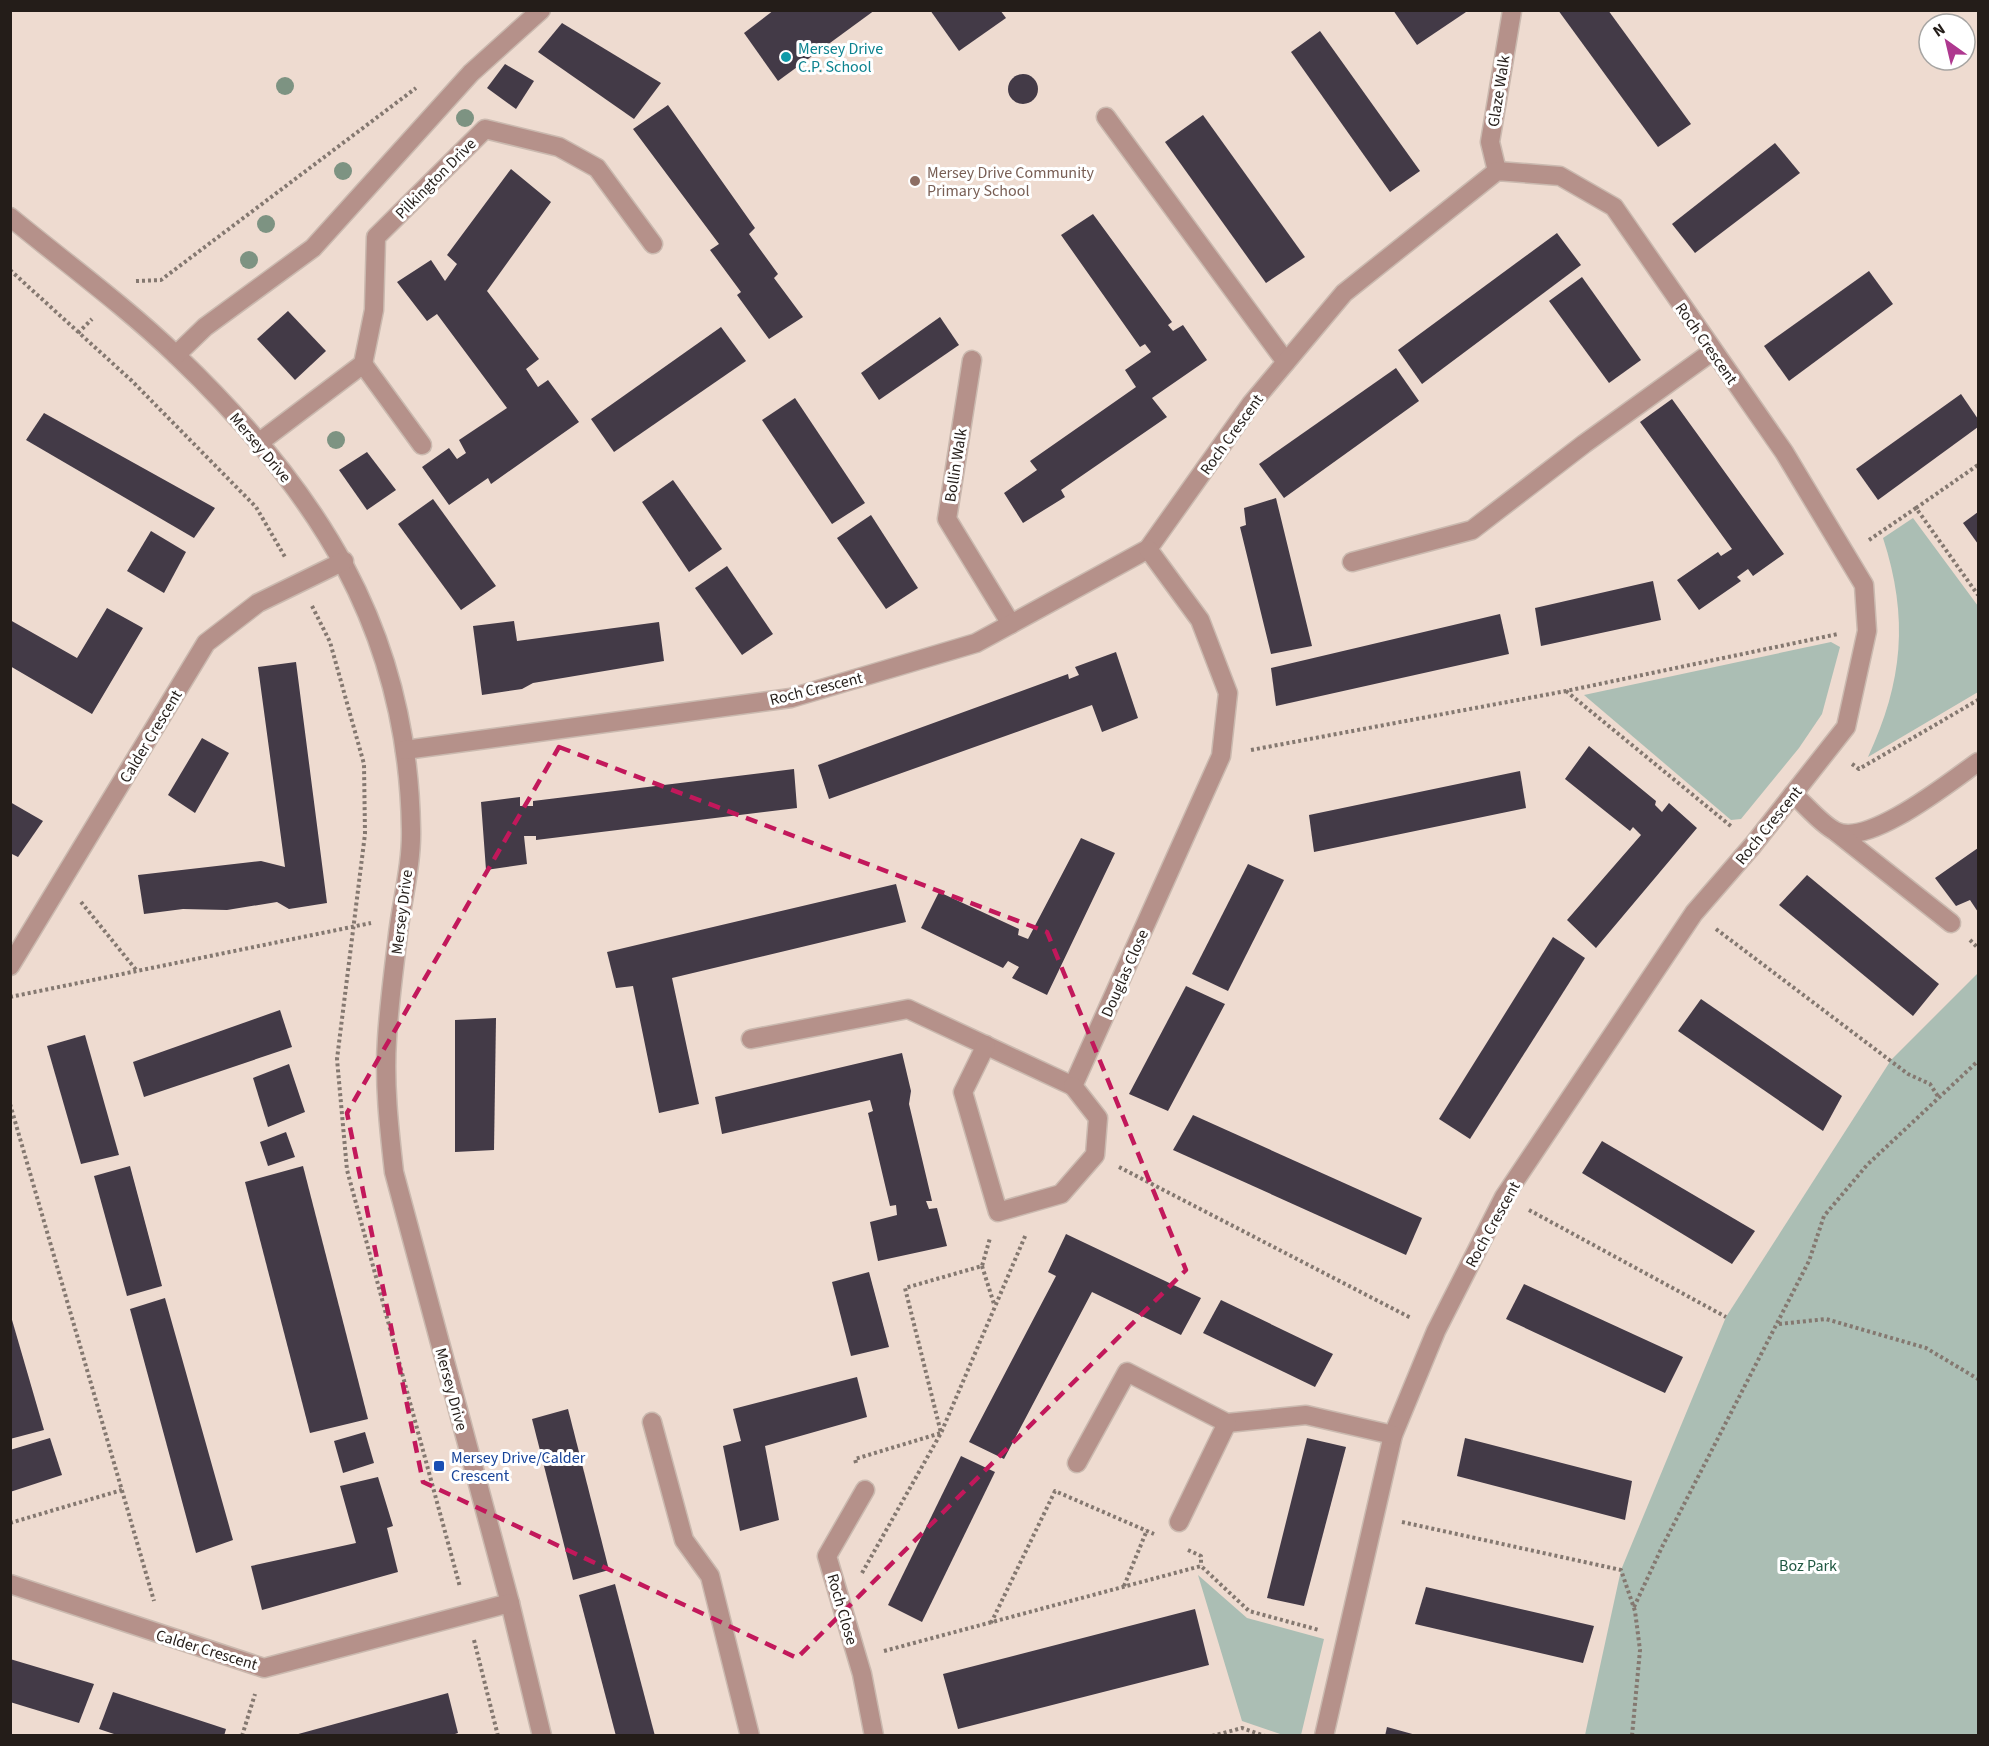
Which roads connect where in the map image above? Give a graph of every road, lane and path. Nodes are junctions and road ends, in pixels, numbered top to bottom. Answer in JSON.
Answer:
{"nodes":[{"id":1,"x":541,"y":10,"type":"edge"},
{"id":2,"x":1512,"y":11,"type":"edge"},
{"id":3,"x":425,"y":81,"type":"dead end"},
{"id":4,"x":1106,"y":117,"type":"dead end"},
{"id":5,"x":1497,"y":171,"type":"junction"},
{"id":6,"x":10,"y":217,"type":"edge"},
{"id":7,"x":653,"y":244,"type":"dead end"},
{"id":8,"x":10,"y":270,"type":"edge"},
{"id":9,"x":134,"y":281,"type":"dead end"},
{"id":10,"x":1713,"y":351,"type":"junction"},
{"id":11,"x":176,"y":355,"type":"junction"},
{"id":12,"x":972,"y":360,"type":"dead end"},
{"id":13,"x":1286,"y":362,"type":"junction"},
{"id":14,"x":363,"y":364,"type":"junction"},
{"id":15,"x":261,"y":441,"type":"junction"},
{"id":16,"x":422,"y":445,"type":"dead end"},
{"id":17,"x":1978,"y":465,"type":"edge"},
{"id":18,"x":1916,"y":508,"type":"junction"},
{"id":19,"x":1148,"y":549,"type":"junction"},
{"id":20,"x":1846,"y":555,"type":"junction"},
{"id":21,"x":344,"y":561,"type":"junction"},
{"id":22,"x":1352,"y":562,"type":"dead end"},
{"id":23,"x":300,"y":583,"type":"junction"},
{"id":24,"x":1978,"y":595,"type":"edge"},
{"id":25,"x":1011,"y":624,"type":"junction"},
{"id":26,"x":1867,"y":632,"type":"junction"},
{"id":27,"x":1566,"y":691,"type":"junction"},
{"id":28,"x":1978,"y":700,"type":"edge"},
{"id":29,"x":405,"y":750,"type":"junction"},
{"id":30,"x":1828,"y":750,"type":"junction"},
{"id":31,"x":1221,"y":756,"type":"junction"},
{"id":32,"x":1978,"y":762,"type":"edge"},
{"id":33,"x":1793,"y":794,"type":"junction"},
{"id":34,"x":1836,"y":832,"type":"junction"},
{"id":35,"x":1753,"y":845,"type":"junction"},
{"id":36,"x":64,"y":880,"type":"junction"},
{"id":37,"x":1694,"y":913,"type":"junction"},
{"id":38,"x":400,"y":917,"type":"junction"},
{"id":39,"x":1951,"y":923,"type":"dead end"},
{"id":40,"x":353,"y":927,"type":"junction"},
{"id":41,"x":10,"y":966,"type":"edge"},
{"id":42,"x":137,"y":971,"type":"junction"},
{"id":43,"x":10,"y":997,"type":"edge"},
{"id":44,"x":751,"y":1039,"type":"dead end"},
{"id":45,"x":986,"y":1045,"type":"junction"},
{"id":46,"x":1978,"y":1061,"type":"edge"},
{"id":47,"x":1073,"y":1086,"type":"junction"},
{"id":48,"x":1939,"y":1098,"type":"junction"},
{"id":49,"x":10,"y":1104,"type":"edge"},
{"id":50,"x":1095,"y":1155,"type":"junction"},
{"id":51,"x":1504,"y":1197,"type":"junction"},
{"id":52,"x":1032,"y":1202,"type":"junction"},
{"id":53,"x":998,"y":1212,"type":"junction"},
{"id":54,"x":982,"y":1266,"type":"junction"},
{"id":55,"x":994,"y":1305,"type":"junction"},
{"id":56,"x":1726,"y":1317,"type":"dead end"},
{"id":57,"x":1778,"y":1324,"type":"junction"},
{"id":58,"x":1436,"y":1331,"type":"junction"},
{"id":59,"x":1978,"y":1379,"type":"edge"},
{"id":60,"x":652,"y":1422,"type":"dead end"},
{"id":61,"x":1227,"y":1423,"type":"junction"},
{"id":62,"x":941,"y":1433,"type":"junction"},
{"id":63,"x":1393,"y":1436,"type":"junction"},
{"id":64,"x":1077,"y":1463,"type":"dead end"},
{"id":65,"x":122,"y":1490,"type":"junction"},
{"id":66,"x":865,"y":1490,"type":"joint"},
{"id":67,"x":1375,"y":1516,"type":"junction"},
{"id":68,"x":1179,"y":1522,"type":"joint"},
{"id":69,"x":10,"y":1523,"type":"edge"},
{"id":70,"x":1146,"y":1530,"type":"junction"},
{"id":71,"x":1164,"y":1539,"type":"dead end"},
{"id":72,"x":1182,"y":1547,"type":"dead end"},
{"id":73,"x":1201,"y":1566,"type":"junction"},
{"id":74,"x":10,"y":1584,"type":"edge"},
{"id":75,"x":1124,"y":1587,"type":"junction"},
{"id":76,"x":510,"y":1604,"type":"junction"},
{"id":77,"x":842,"y":1607,"type":"junction"},
{"id":78,"x":1634,"y":1607,"type":"junction"},
{"id":79,"x":467,"y":1614,"type":"junction"},
{"id":80,"x":991,"y":1624,"type":"junction"},
{"id":81,"x":1348,"y":1634,"type":"junction"},
{"id":82,"x":164,"y":1637,"type":"junction"},
{"id":83,"x":857,"y":1657,"type":"junction"},
{"id":84,"x":264,"y":1668,"type":"junction"},
{"id":85,"x":242,"y":1736,"type":"edge"},
{"id":86,"x":498,"y":1736,"type":"edge"},
{"id":87,"x":542,"y":1736,"type":"edge"},
{"id":88,"x":750,"y":1736,"type":"edge"},
{"id":89,"x":874,"y":1736,"type":"edge"},
{"id":90,"x":1212,"y":1736,"type":"edge"},
{"id":91,"x":1265,"y":1736,"type":"edge"},
{"id":92,"x":1324,"y":1736,"type":"edge"},
{"id":93,"x":1632,"y":1736,"type":"edge"}],
"edges":[{"from":1,"to":11,"type":"street"},
{"from":2,"to":5,"type":"street","name":"Glaze Walk"},
{"from":3,"to":9,"type":"path"},
{"from":4,"to":13,"type":"street"},
{"from":5,"to":10,"type":"street","name":"Roch Crescent"},
{"from":5,"to":13,"type":"street","name":"Roch Crescent"},
{"from":6,"to":11,"type":"street","name":"Mersey Drive"},
{"from":7,"to":14,"type":"street","name":"Pilkington Drive"},
{"from":8,"to":23,"type":"path"},
{"from":10,"to":20,"type":"street","name":"Roch Crescent"},
{"from":10,"to":22,"type":"street"},
{"from":11,"to":15,"type":"street","name":"Mersey Drive"},
{"from":12,"to":25,"type":"street","name":"Bollin Walk"},
{"from":13,"to":19,"type":"street","name":"Roch Crescent"},
{"from":14,"to":15,"type":"street"},
{"from":14,"to":16,"type":"street"},
{"from":15,"to":21,"type":"street","name":"Mersey Drive"},
{"from":17,"to":18,"type":"path"},
{"from":18,"to":20,"type":"path"},
{"from":18,"to":24,"type":"path"},
{"from":19,"to":25,"type":"street","name":"Roch Crescent"},
{"from":19,"to":31,"type":"street","name":"Douglas Close"},
{"from":20,"to":26,"type":"street","name":"Roch Crescent"},
{"from":21,"to":23,"type":"street","name":"Calder Crescent"},
{"from":21,"to":29,"type":"street","name":"Mersey Drive"},
{"from":23,"to":36,"type":"street","name":"Calder Crescent"},
{"from":23,"to":40,"type":"path"},
{"from":25,"to":29,"type":"street","name":"Roch Crescent"},
{"from":26,"to":27,"type":"path"},
{"from":26,"to":30,"type":"street","name":"Roch Crescent"},
{"from":27,"to":31,"type":"path"},
{"from":27,"to":35,"type":"path"},
{"from":28,"to":30,"type":"path"},
{"from":29,"to":38,"type":"street","name":"Mersey Drive"},
{"from":30,"to":33,"type":"street","name":"Roch Crescent"},
{"from":31,"to":47,"type":"street","name":"Douglas Close"},
{"from":32,"to":34,"type":"street"},
{"from":33,"to":34,"type":"street"},
{"from":33,"to":35,"type":"street","name":"Roch Crescent"},
{"from":34,"to":39,"type":"street"},
{"from":35,"to":37,"type":"street","name":"Roch Crescent"},
{"from":36,"to":41,"type":"street","name":"Calder Crescent"},
{"from":36,"to":42,"type":"path"},
{"from":37,"to":48,"type":"path"},
{"from":37,"to":51,"type":"street","name":"Roch Crescent"},
{"from":38,"to":40,"type":"path"},
{"from":38,"to":76,"type":"street","name":"Mersey Drive"},
{"from":40,"to":42,"type":"path"},
{"from":40,"to":79,"type":"path"},
{"from":42,"to":43,"type":"path"},
{"from":44,"to":45,"type":"street"},
{"from":45,"to":47,"type":"street"},
{"from":45,"to":53,"type":"street"},
{"from":46,"to":48,"type":"path"},
{"from":47,"to":50,"type":"street"},
{"from":48,"to":57,"type":"path"},
{"from":49,"to":65,"type":"path"},
{"from":50,"to":52,"type":"street"},
{"from":50,"to":58,"type":"path"},
{"from":51,"to":56,"type":"path"},
{"from":51,"to":58,"type":"street","name":"Roch Crescent"},
{"from":52,"to":53,"type":"street"},
{"from":52,"to":55,"type":"path"},
{"from":53,"to":54,"type":"path"},
{"from":54,"to":55,"type":"path"},
{"from":54,"to":62,"type":"path"},
{"from":55,"to":62,"type":"path"},
{"from":57,"to":59,"type":"path"},
{"from":57,"to":78,"type":"path"},
{"from":58,"to":63,"type":"street","name":"Roch Crescent"},
{"from":60,"to":88,"type":"street"},
{"from":61,"to":63,"type":"street"},
{"from":61,"to":64,"type":"street"},
{"from":61,"to":68,"type":"street"},
{"from":62,"to":66,"type":"path"},
{"from":62,"to":77,"type":"path"},
{"from":63,"to":67,"type":"street","name":"Roch Crescent"},
{"from":65,"to":69,"type":"path"},
{"from":65,"to":82,"type":"path"},
{"from":66,"to":77,"type":"street","name":"Roch Close"},
{"from":67,"to":78,"type":"path"},
{"from":67,"to":81,"type":"street","name":"Roch Crescent"},
{"from":68,"to":70,"type":"path"},
{"from":70,"to":71,"type":"path"},
{"from":70,"to":75,"type":"path"},
{"from":70,"to":80,"type":"path"},
{"from":72,"to":73,"type":"path"},
{"from":73,"to":75,"type":"path"},
{"from":73,"to":81,"type":"path"},
{"from":74,"to":82,"type":"street","name":"Calder Crescent"},
{"from":75,"to":80,"type":"path"},
{"from":76,"to":79,"type":"street","name":"Calder Crescent"},
{"from":76,"to":87,"type":"street","name":"Mersey Drive"},
{"from":77,"to":83,"type":"street","name":"Roch Close"},
{"from":78,"to":93,"type":"path"},
{"from":79,"to":84,"type":"street","name":"Calder Crescent"},
{"from":79,"to":86,"type":"path"},
{"from":80,"to":83,"type":"path"},
{"from":81,"to":92,"type":"street","name":"Roch Crescent"},
{"from":82,"to":84,"type":"street","name":"Calder Crescent"},
{"from":83,"to":89,"type":"street","name":"Roch Close"},
{"from":84,"to":85,"type":"path"},
{"from":90,"to":91,"type":"path"}]}
